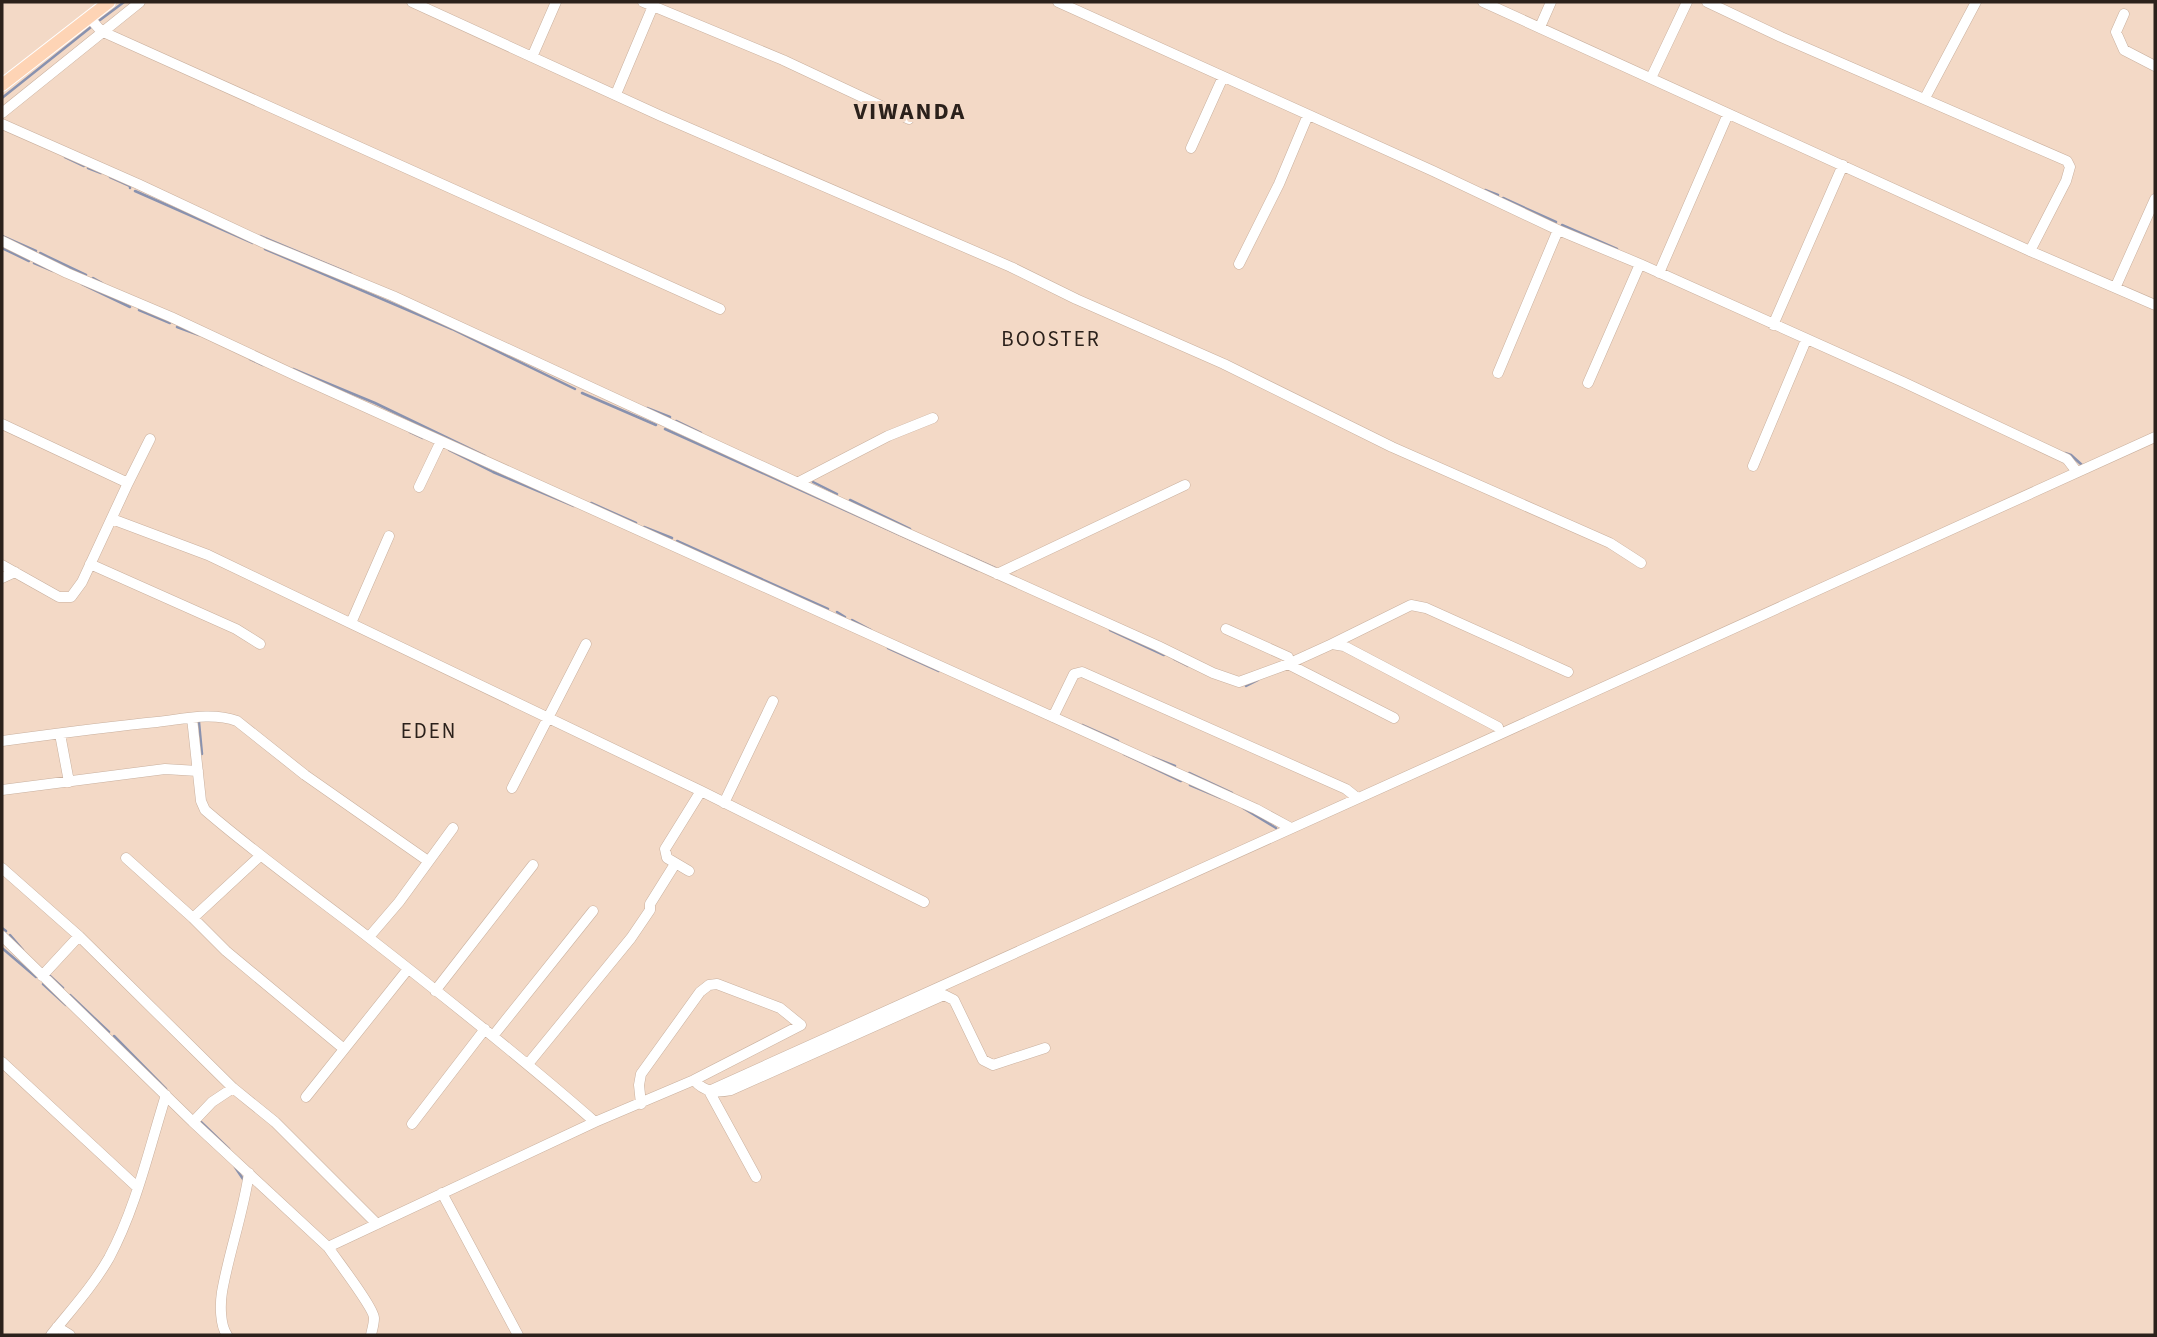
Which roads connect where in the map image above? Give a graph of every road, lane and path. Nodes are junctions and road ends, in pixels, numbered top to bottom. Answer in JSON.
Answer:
{"nodes":[{"id":1,"x":109,"y":2,"type":"edge"},
{"id":2,"x":140,"y":2,"type":"edge"},
{"id":3,"x":412,"y":2,"type":"edge"},
{"id":4,"x":556,"y":2,"type":"edge"},
{"id":5,"x":1058,"y":2,"type":"edge"},
{"id":6,"x":1483,"y":2,"type":"edge"},
{"id":7,"x":1551,"y":2,"type":"edge"},
{"id":8,"x":1687,"y":2,"type":"edge"},
{"id":9,"x":1707,"y":2,"type":"edge"},
{"id":10,"x":1976,"y":2,"type":"edge"},
{"id":11,"x":648,"y":4,"type":"edge"},
{"id":12,"x":2124,"y":15,"type":"dead end"},
{"id":13,"x":89,"y":17,"type":"junction"},
{"id":14,"x":1540,"y":27,"type":"junction"},
{"id":15,"x":101,"y":31,"type":"junction"},
{"id":16,"x":532,"y":57,"type":"junction"},
{"id":17,"x":2155,"y":66,"type":"edge"},
{"id":18,"x":1223,"y":77,"type":"junction"},
{"id":19,"x":1651,"y":78,"type":"junction"},
{"id":20,"x":2,"y":85,"type":"edge"},
{"id":21,"x":615,"y":94,"type":"junction"},
{"id":22,"x":1925,"y":98,"type":"junction"},
{"id":23,"x":2,"y":113,"type":"edge"},
{"id":24,"x":1728,"y":114,"type":"junction"},
{"id":25,"x":1308,"y":115,"type":"junction"},
{"id":26,"x":909,"y":119,"type":"dead end"},
{"id":27,"x":2,"y":124,"type":"edge"},
{"id":28,"x":1191,"y":148,"type":"dead end"},
{"id":29,"x":1843,"y":165,"type":"junction"},
{"id":30,"x":2155,"y":199,"type":"edge"},
{"id":31,"x":1558,"y":230,"type":"junction"},
{"id":32,"x":2,"y":241,"type":"edge"},
{"id":33,"x":2030,"y":251,"type":"junction"},
{"id":34,"x":1239,"y":264,"type":"dead end"},
{"id":35,"x":1640,"y":264,"type":"junction"},
{"id":36,"x":1660,"y":273,"type":"junction"},
{"id":37,"x":2116,"y":286,"type":"junction"},
{"id":38,"x":2155,"y":304,"type":"edge"},
{"id":39,"x":720,"y":309,"type":"dead end"},
{"id":40,"x":1773,"y":326,"type":"junction"},
{"id":41,"x":1806,"y":340,"type":"junction"},
{"id":42,"x":1498,"y":373,"type":"dead end"},
{"id":43,"x":1588,"y":383,"type":"dead end"},
{"id":44,"x":933,"y":418,"type":"dead end"},
{"id":45,"x":2,"y":424,"type":"edge"},
{"id":46,"x":2155,"y":437,"type":"edge"},
{"id":47,"x":149,"y":439,"type":"dead end"},
{"id":48,"x":442,"y":441,"type":"junction"},
{"id":49,"x":1753,"y":466,"type":"dead end"},
{"id":50,"x":2077,"y":472,"type":"junction"},
{"id":51,"x":799,"y":482,"type":"junction"},
{"id":52,"x":128,"y":483,"type":"junction"},
{"id":53,"x":1185,"y":485,"type":"dead end"},
{"id":54,"x":419,"y":487,"type":"dead end"},
{"id":55,"x":112,"y":519,"type":"junction"},
{"id":56,"x":389,"y":536,"type":"dead end"},
{"id":57,"x":1641,"y":563,"type":"dead end"},
{"id":58,"x":90,"y":564,"type":"junction"},
{"id":59,"x":2,"y":565,"type":"edge"},
{"id":60,"x":15,"y":572,"type":"junction"},
{"id":61,"x":997,"y":574,"type":"junction"},
{"id":62,"x":2,"y":578,"type":"edge"},
{"id":63,"x":351,"y":623,"type":"junction"},
{"id":64,"x":1226,"y":629,"type":"dead end"},
{"id":65,"x":260,"y":644,"type":"dead end"},
{"id":66,"x":586,"y":644,"type":"dead end"},
{"id":67,"x":1332,"y":644,"type":"junction"},
{"id":68,"x":1288,"y":664,"type":"junction"},
{"id":69,"x":1568,"y":672,"type":"dead end"},
{"id":70,"x":773,"y":701,"type":"dead end"},
{"id":71,"x":1053,"y":717,"type":"junction"},
{"id":72,"x":192,"y":718,"type":"junction"},
{"id":73,"x":1394,"y":718,"type":"dead end"},
{"id":74,"x":547,"y":719,"type":"junction"},
{"id":75,"x":1498,"y":727,"type":"dead end"},
{"id":76,"x":60,"y":734,"type":"junction"},
{"id":77,"x":2,"y":741,"type":"edge"},
{"id":78,"x":198,"y":771,"type":"junction"},
{"id":79,"x":69,"y":782,"type":"junction"},
{"id":80,"x":512,"y":788,"type":"dead end"},
{"id":81,"x":2,"y":790,"type":"edge"},
{"id":82,"x":701,"y":791,"type":"junction"},
{"id":83,"x":1356,"y":797,"type":"junction"},
{"id":84,"x":724,"y":803,"type":"junction"},
{"id":85,"x":1289,"y":827,"type":"junction"},
{"id":86,"x":453,"y":828,"type":"dead end"},
{"id":87,"x":260,"y":856,"type":"junction"},
{"id":88,"x":126,"y":858,"type":"dead end"},
{"id":89,"x":428,"y":861,"type":"junction"},
{"id":90,"x":675,"y":864,"type":"junction"},
{"id":91,"x":533,"y":865,"type":"dead end"},
{"id":92,"x":2,"y":868,"type":"edge"},
{"id":93,"x":689,"y":871,"type":"dead end"},
{"id":94,"x":924,"y":902,"type":"dead end"},
{"id":95,"x":593,"y":911,"type":"dead end"},
{"id":96,"x":194,"y":918,"type":"junction"},
{"id":97,"x":2,"y":936,"type":"edge"},
{"id":98,"x":79,"y":936,"type":"junction"},
{"id":99,"x":369,"y":937,"type":"junction"},
{"id":100,"x":408,"y":969,"type":"junction"},
{"id":101,"x":42,"y":976,"type":"junction"},
{"id":102,"x":435,"y":991,"type":"junction"},
{"id":103,"x":489,"y":1032,"type":"junction"},
{"id":104,"x":1045,"y":1048,"type":"dead end"},
{"id":105,"x":344,"y":1049,"type":"junction"},
{"id":106,"x":2,"y":1062,"type":"edge"},
{"id":107,"x":528,"y":1064,"type":"junction"},
{"id":108,"x":694,"y":1080,"type":"junction"},
{"id":109,"x":233,"y":1088,"type":"junction"},
{"id":110,"x":709,"y":1091,"type":"junction"},
{"id":111,"x":166,"y":1095,"type":"junction"},
{"id":112,"x":306,"y":1097,"type":"dead end"},
{"id":113,"x":641,"y":1104,"type":"junction"},
{"id":114,"x":193,"y":1122,"type":"junction"},
{"id":115,"x":595,"y":1122,"type":"junction"},
{"id":116,"x":412,"y":1124,"type":"dead end"},
{"id":117,"x":249,"y":1173,"type":"junction"},
{"id":118,"x":756,"y":1177,"type":"dead end"},
{"id":119,"x":137,"y":1187,"type":"junction"},
{"id":120,"x":442,"y":1194,"type":"junction"},
{"id":121,"x":377,"y":1224,"type":"junction"},
{"id":122,"x":328,"y":1247,"type":"junction"},
{"id":123,"x":54,"y":1331,"type":"edge"},
{"id":124,"x":70,"y":1335,"type":"edge"},
{"id":125,"x":227,"y":1335,"type":"edge"},
{"id":126,"x":371,"y":1335,"type":"edge"},
{"id":127,"x":518,"y":1335,"type":"edge"}],
"edges":[{"from":1,"to":13,"type":"main road"},
{"from":2,"to":15,"type":"street"},
{"from":3,"to":16,"type":"street"},
{"from":4,"to":16,"type":"street"},
{"from":5,"to":18,"type":"street"},
{"from":6,"to":14,"type":"street"},
{"from":7,"to":14,"type":"street"},
{"from":8,"to":19,"type":"street"},
{"from":9,"to":22,"type":"street"},
{"from":10,"to":22,"type":"street"},
{"from":11,"to":21,"type":"street"},
{"from":11,"to":26,"type":"street"},
{"from":12,"to":17,"type":"street"},
{"from":13,"to":15,"type":"street"},
{"from":13,"to":20,"type":"main road"},
{"from":14,"to":19,"type":"street"},
{"from":15,"to":23,"type":"street"},
{"from":15,"to":39,"type":"street"},
{"from":16,"to":21,"type":"street"},
{"from":18,"to":25,"type":"street"},
{"from":18,"to":28,"type":"street"},
{"from":19,"to":24,"type":"street"},
{"from":21,"to":57,"type":"street"},
{"from":22,"to":33,"type":"street"},
{"from":24,"to":29,"type":"street"},
{"from":24,"to":36,"type":"street"},
{"from":25,"to":31,"type":"street"},
{"from":25,"to":34,"type":"street"},
{"from":27,"to":51,"type":"street"},
{"from":29,"to":33,"type":"street"},
{"from":29,"to":40,"type":"street"},
{"from":30,"to":37,"type":"street"},
{"from":31,"to":35,"type":"street"},
{"from":31,"to":42,"type":"street"},
{"from":32,"to":48,"type":"street"},
{"from":33,"to":37,"type":"street"},
{"from":35,"to":36,"type":"street"},
{"from":35,"to":43,"type":"street"},
{"from":36,"to":40,"type":"street"},
{"from":37,"to":38,"type":"street"},
{"from":40,"to":41,"type":"street"},
{"from":41,"to":49,"type":"street"},
{"from":41,"to":50,"type":"street"},
{"from":44,"to":51,"type":"street"},
{"from":45,"to":52,"type":"street"},
{"from":46,"to":50,"type":"street"},
{"from":47,"to":52,"type":"street"},
{"from":48,"to":54,"type":"street"},
{"from":48,"to":71,"type":"street"},
{"from":50,"to":83,"type":"street"},
{"from":51,"to":61,"type":"street"},
{"from":52,"to":55,"type":"street"},
{"from":53,"to":61,"type":"street"},
{"from":55,"to":58,"type":"street"},
{"from":55,"to":63,"type":"street"},
{"from":56,"to":63,"type":"street"},
{"from":58,"to":60,"type":"street"},
{"from":58,"to":65,"type":"street"},
{"from":59,"to":60,"type":"street"},
{"from":60,"to":62,"type":"street"},
{"from":61,"to":68,"type":"street"},
{"from":63,"to":74,"type":"street"},
{"from":64,"to":68,"type":"street"},
{"from":66,"to":74,"type":"street"},
{"from":67,"to":68,"type":"street"},
{"from":67,"to":69,"type":"street"},
{"from":67,"to":75,"type":"street"},
{"from":68,"to":73,"type":"street"},
{"from":70,"to":84,"type":"street"},
{"from":71,"to":83,"type":"street"},
{"from":71,"to":85,"type":"street"},
{"from":72,"to":76,"type":"street"},
{"from":72,"to":78,"type":"street"},
{"from":72,"to":89,"type":"street"},
{"from":74,"to":80,"type":"street"},
{"from":74,"to":82,"type":"street"},
{"from":76,"to":77,"type":"street"},
{"from":76,"to":79,"type":"street"},
{"from":78,"to":79,"type":"street"},
{"from":78,"to":87,"type":"street"},
{"from":79,"to":81,"type":"street"},
{"from":82,"to":84,"type":"street"},
{"from":82,"to":90,"type":"street"},
{"from":83,"to":85,"type":"street"},
{"from":84,"to":94,"type":"street"},
{"from":85,"to":110,"type":"street"},
{"from":86,"to":89,"type":"street"},
{"from":87,"to":96,"type":"street"},
{"from":87,"to":99,"type":"street"},
{"from":88,"to":96,"type":"street"},
{"from":89,"to":99,"type":"street"},
{"from":90,"to":93,"type":"street"},
{"from":90,"to":107,"type":"street"},
{"from":91,"to":102,"type":"street"},
{"from":92,"to":98,"type":"street"},
{"from":95,"to":103,"type":"street"},
{"from":96,"to":105,"type":"street"},
{"from":97,"to":101,"type":"street"},
{"from":98,"to":101,"type":"street"},
{"from":98,"to":109,"type":"street"},
{"from":99,"to":100,"type":"street"},
{"from":100,"to":102,"type":"street"},
{"from":100,"to":105,"type":"street"},
{"from":101,"to":111,"type":"street"},
{"from":102,"to":103,"type":"street"},
{"from":103,"to":107,"type":"street"},
{"from":103,"to":116,"type":"street"},
{"from":104,"to":110,"type":"street"},
{"from":105,"to":112,"type":"street"},
{"from":106,"to":119,"type":"street"},
{"from":107,"to":115,"type":"street"},
{"from":108,"to":110,"type":"street"},
{"from":108,"to":113,"type":"street"},
{"from":108,"to":113,"type":"street"},
{"from":109,"to":114,"type":"street"},
{"from":109,"to":121,"type":"street"},
{"from":110,"to":118,"type":"street"},
{"from":111,"to":114,"type":"street"},
{"from":111,"to":119,"type":"street"},
{"from":113,"to":115,"type":"street"},
{"from":114,"to":117,"type":"street"},
{"from":115,"to":120,"type":"street"},
{"from":117,"to":122,"type":"street"},
{"from":117,"to":125,"type":"street"},
{"from":119,"to":123,"type":"street"},
{"from":120,"to":121,"type":"street"},
{"from":120,"to":127,"type":"street"},
{"from":121,"to":122,"type":"street"},
{"from":122,"to":126,"type":"street"},
{"from":123,"to":124,"type":"street"}]}
